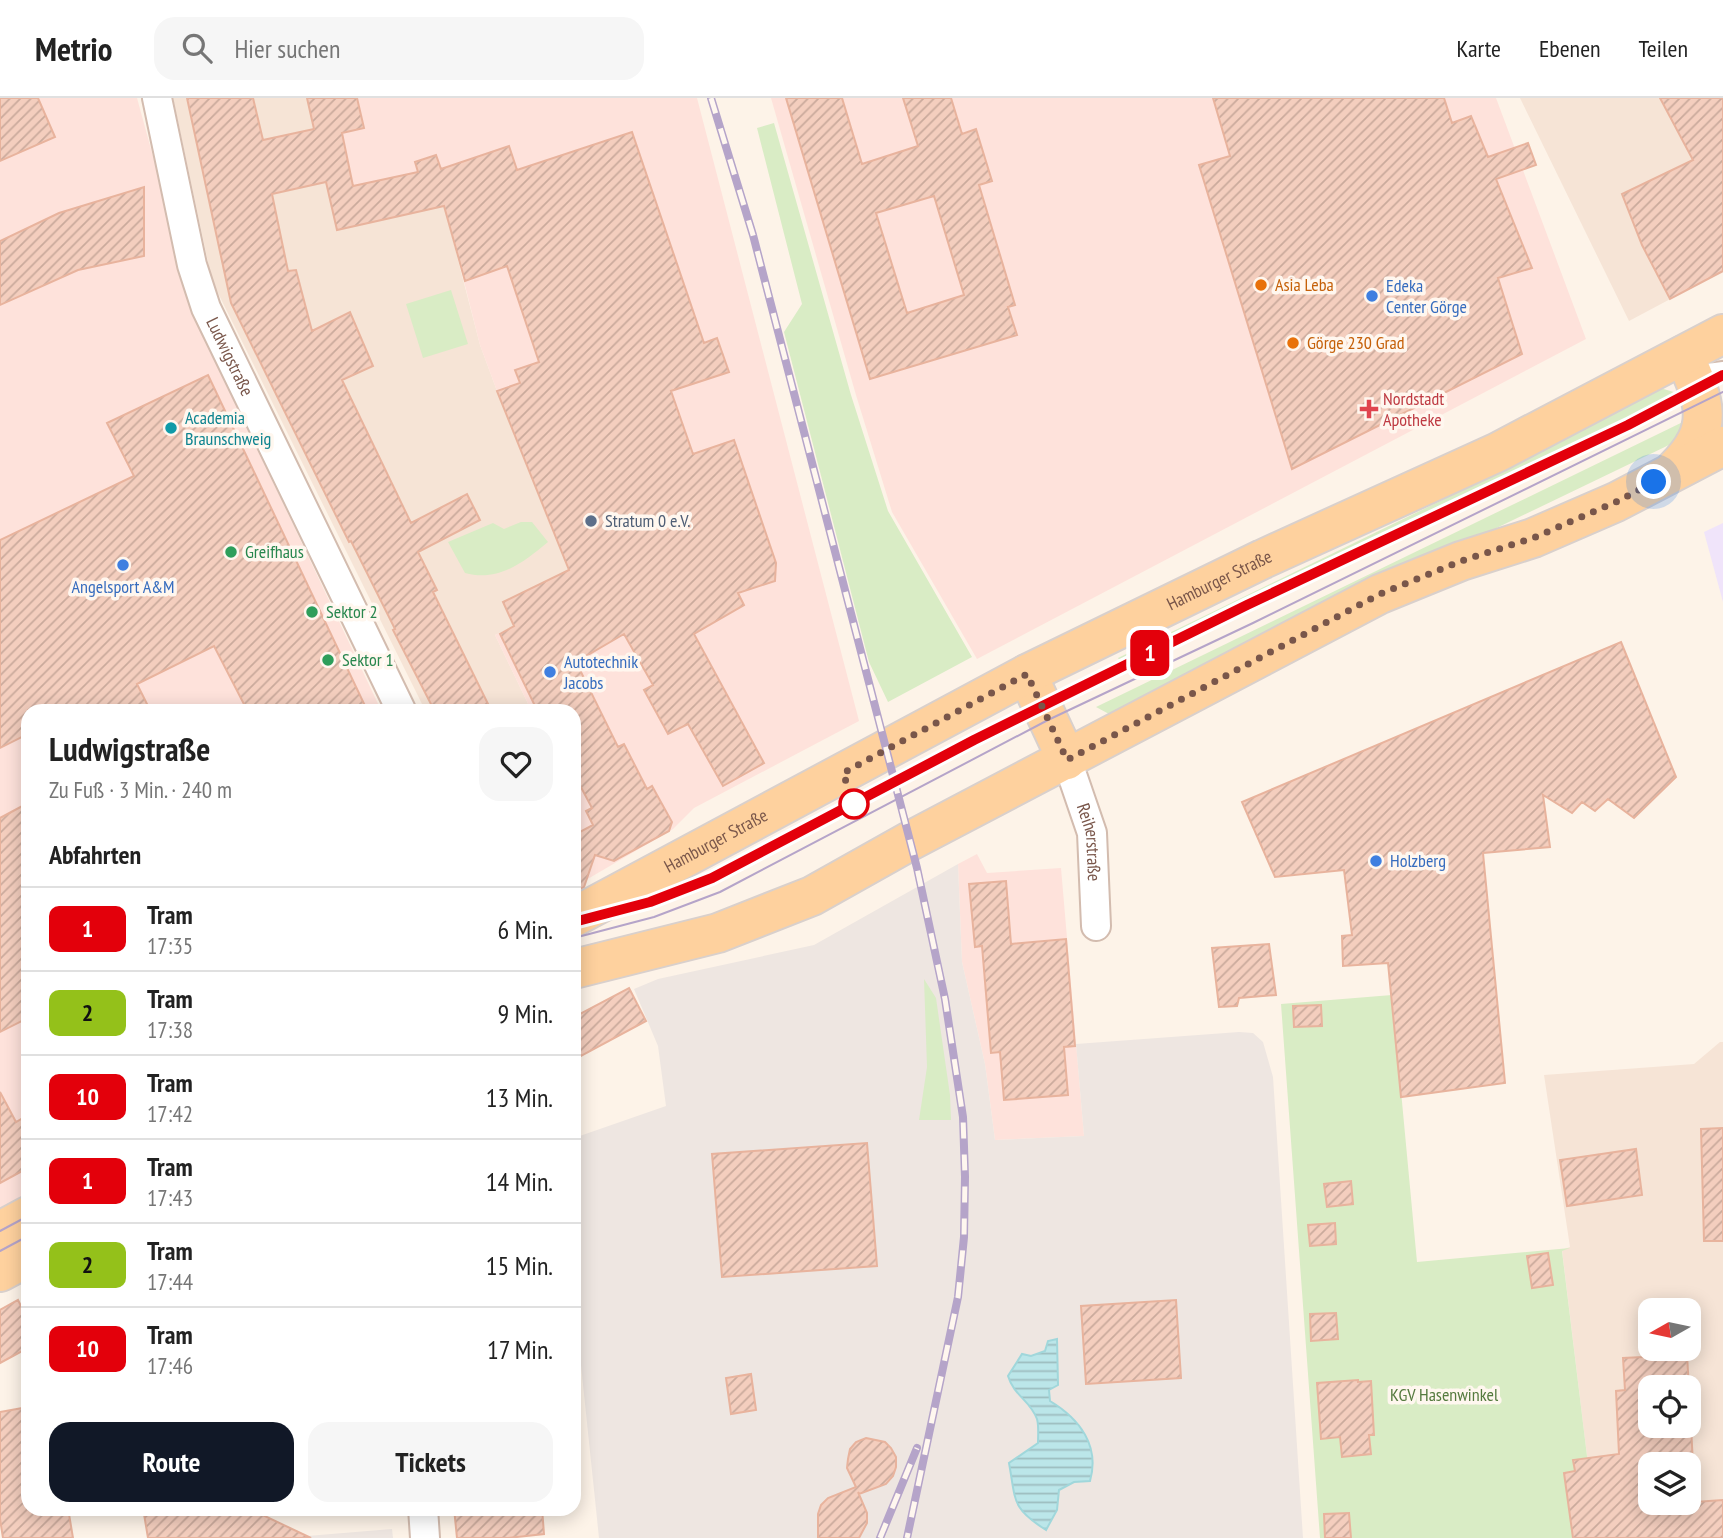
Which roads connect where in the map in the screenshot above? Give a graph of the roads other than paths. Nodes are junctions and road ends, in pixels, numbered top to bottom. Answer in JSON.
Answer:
{"nodes":[{"id":1,"x":157,"y":98,"type":"edge"},
{"id":2,"x":1723,"y":334,"type":"edge"},
{"id":3,"x":1700,"y":365,"type":"edge"},
{"id":4,"x":1723,"y":446,"type":"edge"},
{"id":5,"x":1672,"y":472,"type":"junction"},
{"id":6,"x":1027,"y":674,"type":"junction"},
{"id":7,"x":398,"y":704,"type":"edge"},
{"id":8,"x":1067,"y":760,"type":"junction"},
{"id":9,"x":581,"y":913,"type":"edge"},
{"id":10,"x":1096,"y":926,"type":"dead end"},
{"id":11,"x":581,"y":967,"type":"edge"},
{"id":12,"x":21,"y":1220,"type":"edge"},
{"id":13,"x":0,"y":1231,"type":"edge"},
{"id":14,"x":21,"y":1261,"type":"edge"},
{"id":15,"x":0,"y":1272,"type":"edge"},
{"id":16,"x":424,"y":1516,"type":"edge"},
{"id":17,"x":425,"y":1538,"type":"edge"}],
"edges":[{"from":1,"to":7,"type":"street","name":"Ludwigstraße"},
{"from":2,"to":3,"type":"main road","name":"Hamburger Straße"},
{"from":3,"to":5,"type":"main road"},
{"from":3,"to":6,"type":"main road","name":"Hamburger Straße"},
{"from":4,"to":5,"type":"main road"},
{"from":5,"to":8,"type":"main road"},
{"from":6,"to":8,"type":"main road"},
{"from":6,"to":9,"type":"main road","name":"Hamburger Straße"},
{"from":8,"to":10,"type":"street","name":"Reiherstraße"},
{"from":8,"to":11,"type":"main road"},
{"from":12,"to":13,"type":"main road"},
{"from":14,"to":15,"type":"main road"},
{"from":16,"to":17,"type":"street"}]}
